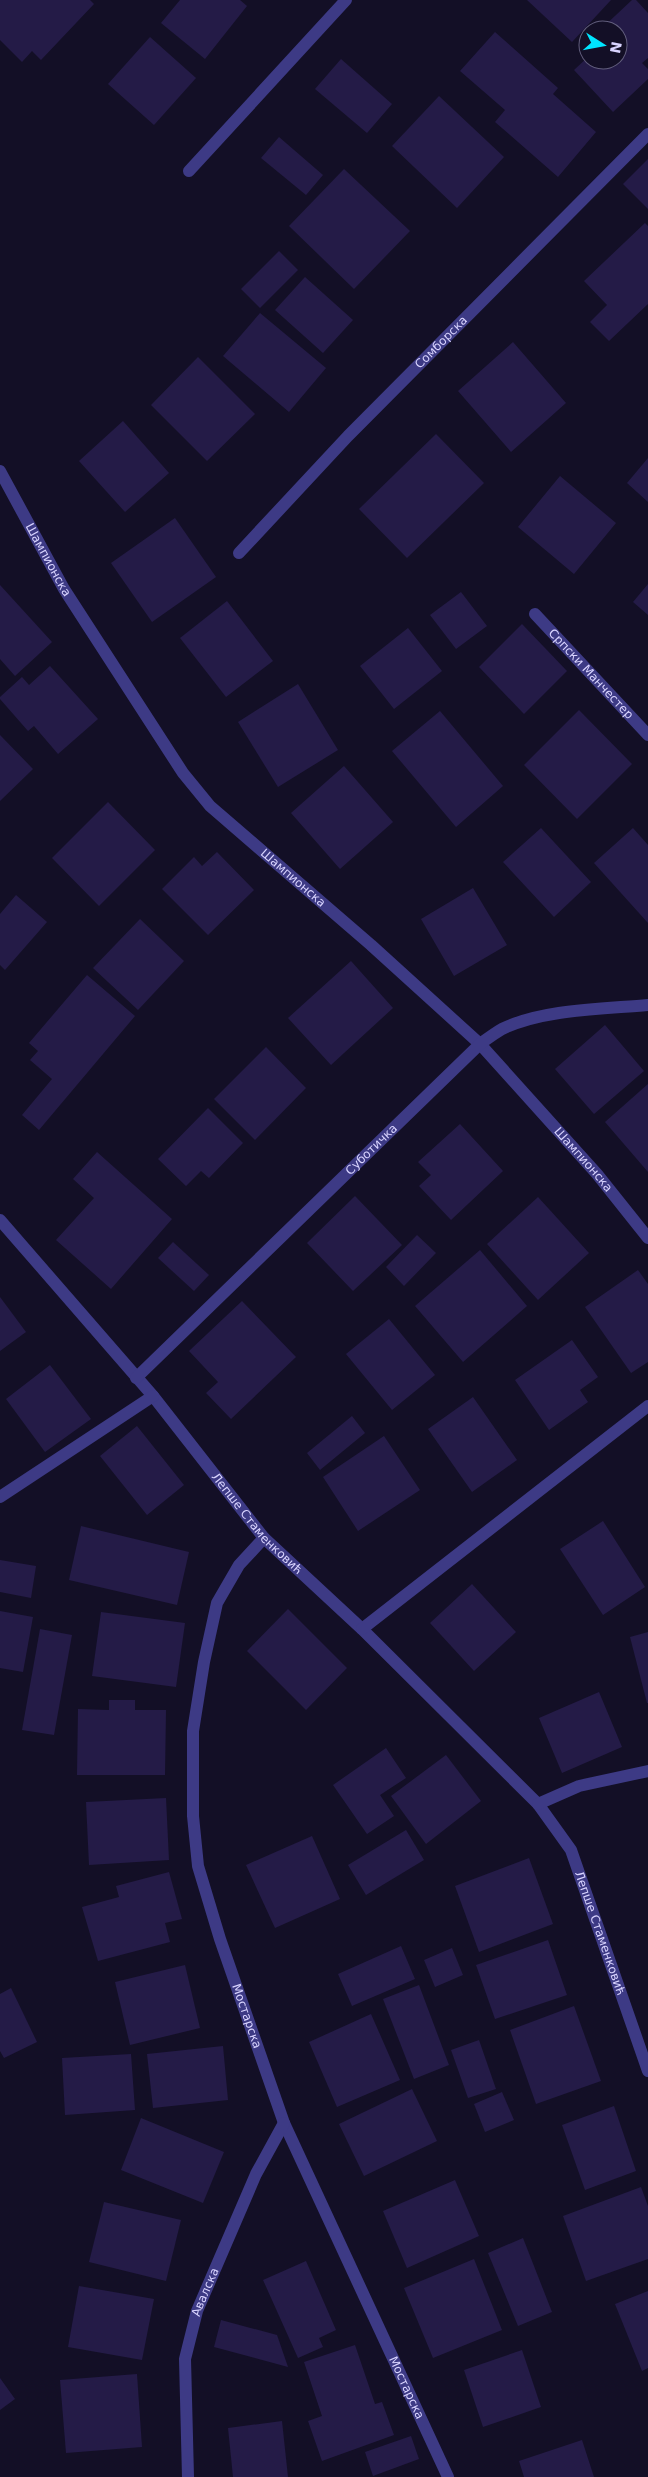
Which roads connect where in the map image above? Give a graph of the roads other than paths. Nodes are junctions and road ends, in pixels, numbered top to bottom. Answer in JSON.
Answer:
{"nodes":[{"id":1,"x":346,"y":0,"type":"edge"},
{"id":2,"x":648,"y":134,"type":"edge"},
{"id":3,"x":189,"y":171,"type":"dead end"},
{"id":4,"x":0,"y":471,"type":"edge"},
{"id":5,"x":239,"y":553,"type":"dead end"},
{"id":6,"x":534,"y":614,"type":"dead end"},
{"id":7,"x":648,"y":736,"type":"edge"},
{"id":8,"x":648,"y":1005,"type":"edge"},
{"id":9,"x":480,"y":1044,"type":"junction"},
{"id":10,"x":0,"y":1220,"type":"edge"},
{"id":11,"x":648,"y":1238,"type":"edge"},
{"id":12,"x":136,"y":1378,"type":"junction"},
{"id":13,"x":153,"y":1396,"type":"junction"},
{"id":14,"x":648,"y":1406,"type":"edge"},
{"id":15,"x":0,"y":1497,"type":"edge"},
{"id":16,"x":264,"y":1538,"type":"junction"},
{"id":17,"x":362,"y":1628,"type":"junction"},
{"id":18,"x":648,"y":1771,"type":"edge"},
{"id":19,"x":538,"y":1804,"type":"junction"},
{"id":20,"x":648,"y":2071,"type":"edge"},
{"id":21,"x":284,"y":2123,"type":"junction"},
{"id":22,"x":188,"y":2477,"type":"edge"},
{"id":23,"x":448,"y":2477,"type":"edge"}],
"edges":[{"from":1,"to":3,"type":"street"},
{"from":2,"to":5,"type":"street","name":"Сомборска"},
{"from":4,"to":9,"type":"street","name":"Шампионска"},
{"from":6,"to":7,"type":"street","name":"Српски Манчестер"},
{"from":8,"to":9,"type":"street","name":"Суботичка"},
{"from":9,"to":11,"type":"street","name":"Шампионска"},
{"from":9,"to":12,"type":"street","name":"Суботичка"},
{"from":10,"to":12,"type":"street","name":"Лепше Стаменковић"},
{"from":12,"to":13,"type":"street","name":"Лепше Стаменковић"},
{"from":13,"to":15,"type":"street"},
{"from":13,"to":16,"type":"street","name":"Лепше Стаменковић"},
{"from":14,"to":17,"type":"street"},
{"from":16,"to":17,"type":"street","name":"Лепше Стаменковић"},
{"from":16,"to":21,"type":"street","name":"Мостарска"},
{"from":17,"to":19,"type":"street","name":"Лепше Стаменковић"},
{"from":18,"to":19,"type":"street"},
{"from":19,"to":20,"type":"street","name":"Лепше Стаменковић"},
{"from":21,"to":22,"type":"street","name":"Авалска"},
{"from":21,"to":23,"type":"street","name":"Мостарска"}]}
